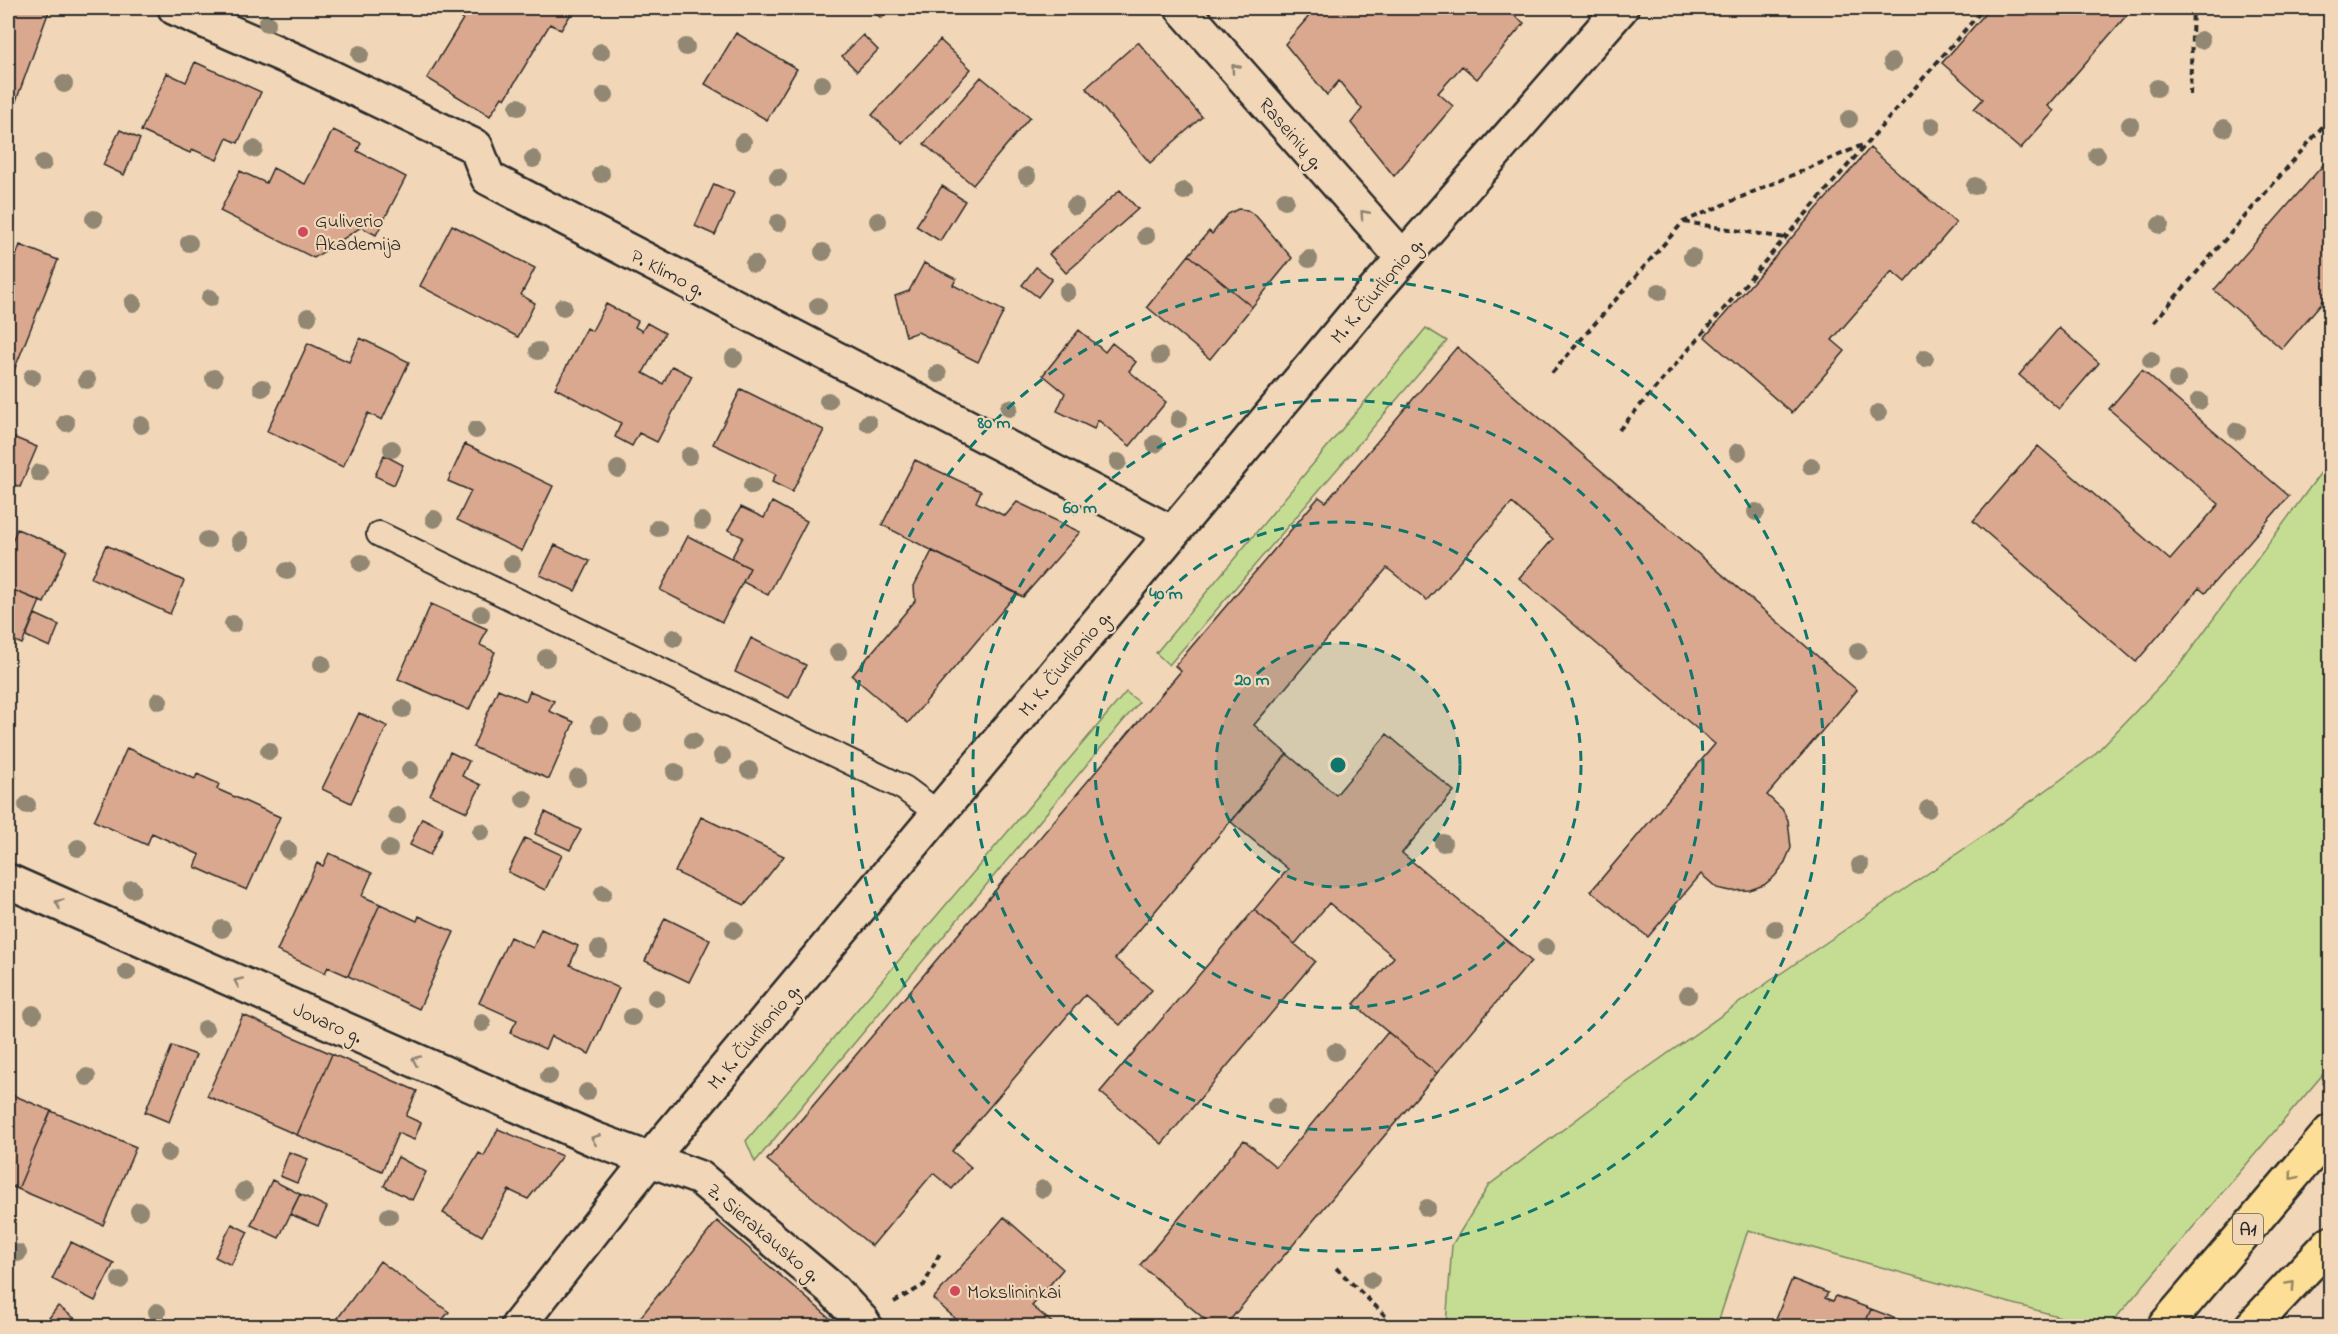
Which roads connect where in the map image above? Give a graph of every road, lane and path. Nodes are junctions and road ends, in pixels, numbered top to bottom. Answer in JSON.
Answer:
{"nodes":[{"id":1,"x":176,"y":8,"type":"edge"},
{"id":2,"x":1182,"y":8,"type":"edge"},
{"id":3,"x":1621,"y":8,"type":"edge"},
{"id":4,"x":1984,"y":8,"type":"edge"},
{"id":5,"x":2193,"y":8,"type":"edge"},
{"id":6,"x":2190,"y":95,"type":"dead end"},
{"id":7,"x":2331,"y":118,"type":"edge"},
{"id":8,"x":1867,"y":143,"type":"junction"},
{"id":9,"x":1683,"y":222,"type":"junction"},
{"id":10,"x":1785,"y":238,"type":"junction"},
{"id":11,"x":1403,"y":258,"type":"junction"},
{"id":12,"x":2154,"y":322,"type":"dead end"},
{"id":13,"x":1552,"y":373,"type":"dead end"},
{"id":14,"x":1619,"y":430,"type":"dead end"},
{"id":15,"x":1172,"y":533,"type":"junction"},
{"id":16,"x":379,"y":534,"type":"dead end"},
{"id":17,"x":939,"y":814,"type":"junction"},
{"id":18,"x":8,"y":881,"type":"edge"},
{"id":19,"x":2331,"y":1132,"type":"edge"},
{"id":20,"x":650,"y":1159,"type":"junction"},
{"id":21,"x":2331,"y":1243,"type":"edge"},
{"id":22,"x":940,"y":1253,"type":"dead end"},
{"id":23,"x":1336,"y":1268,"type":"dead end"},
{"id":24,"x":863,"y":1324,"type":"edge"},
{"id":25,"x":518,"y":1326,"type":"edge"},
{"id":26,"x":1396,"y":1326,"type":"edge"},
{"id":27,"x":2165,"y":1326,"type":"edge"},
{"id":28,"x":2252,"y":1326,"type":"edge"}],
"edges":[{"from":1,"to":15,"type":"street","name":"P. Klimo g."},
{"from":11,"to":2,"type":"street","name":"Raseinių g.","one_way":true},
{"from":3,"to":11,"type":"street","name":"M. K. Čiurlionio g."},
{"from":4,"to":8,"type":"path"},
{"from":5,"to":6,"type":"path"},
{"from":7,"to":12,"type":"path"},
{"from":8,"to":9,"type":"path"},
{"from":8,"to":10,"type":"path"},
{"from":9,"to":10,"type":"path"},
{"from":9,"to":13,"type":"path"},
{"from":10,"to":14,"type":"path"},
{"from":11,"to":15,"type":"street","name":"M. K. Čiurlionio g."},
{"from":15,"to":17,"type":"street","name":"M. K. Čiurlionio g."},
{"from":16,"to":17,"type":"lane"},
{"from":17,"to":20,"type":"street","name":"M. K. Čiurlionio g."},
{"from":20,"to":18,"type":"street","name":"Jovaro g.","one_way":true},
{"from":19,"to":27,"type":"highway","number":"A1","one_way":true},
{"from":20,"to":24,"type":"street","name":"Z. Sierakausko g."},
{"from":20,"to":25,"type":"street","name":"M. K. Čiurlionio g."},
{"from":28,"to":21,"type":"highway","one_way":true},
{"from":22,"to":24,"type":"path"},
{"from":23,"to":26,"type":"path"}]}
